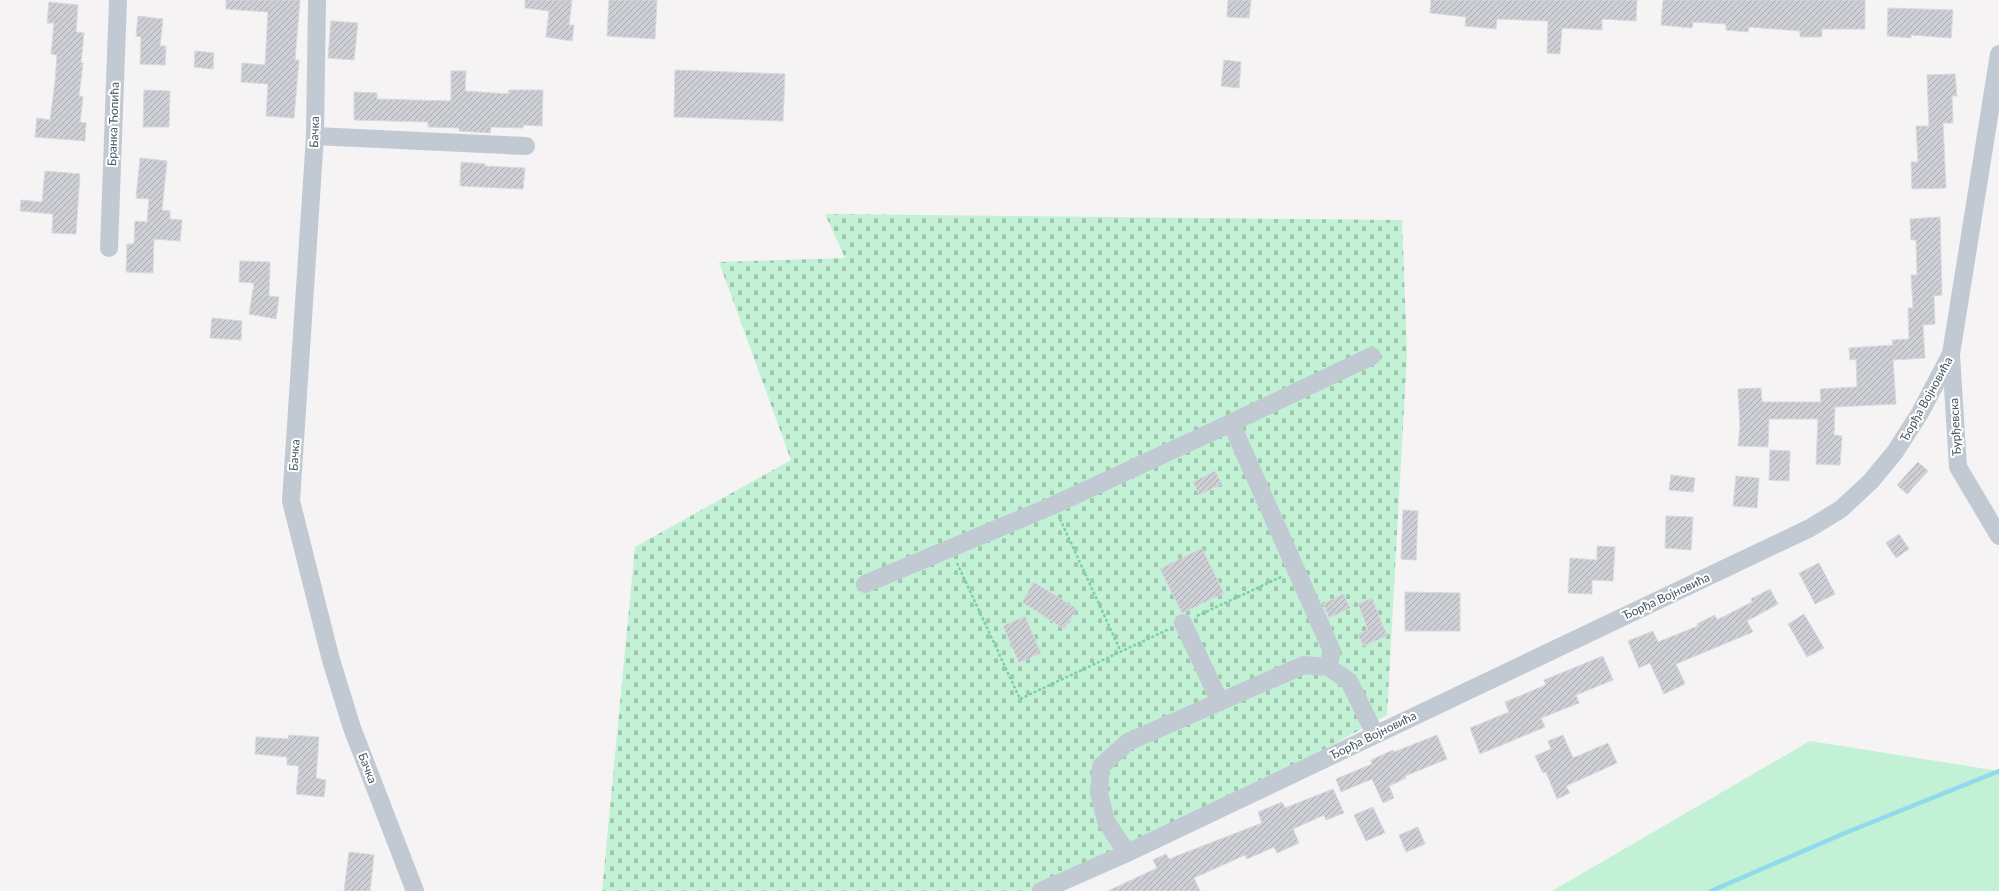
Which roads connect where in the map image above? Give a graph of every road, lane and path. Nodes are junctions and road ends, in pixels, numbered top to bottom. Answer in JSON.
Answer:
{"nodes":[{"id":1,"x":118,"y":0,"type":"edge"},
{"id":2,"x":317,"y":0,"type":"edge"},
{"id":3,"x":1999,"y":54,"type":"edge"},
{"id":4,"x":315,"y":136,"type":"junction"},
{"id":5,"x":526,"y":146,"type":"dead end"},
{"id":6,"x":108,"y":248,"type":"dead end"},
{"id":7,"x":1951,"y":354,"type":"junction"},
{"id":8,"x":1372,"y":356,"type":"dead end"},
{"id":9,"x":1231,"y":424,"type":"junction"},
{"id":10,"x":1054,"y":505,"type":"junction"},
{"id":11,"x":1999,"y":536,"type":"edge"},
{"id":12,"x":951,"y":549,"type":"junction"},
{"id":13,"x":1296,"y":570,"type":"junction"},
{"id":14,"x":865,"y":584,"type":"dead end"},
{"id":15,"x":1183,"y":623,"type":"junction"},
{"id":16,"x":1121,"y":652,"type":"junction"},
{"id":17,"x":1328,"y":667,"type":"junction"},
{"id":18,"x":1220,"y":702,"type":"junction"},
{"id":19,"x":1375,"y":734,"type":"junction"},
{"id":20,"x":1127,"y":853,"type":"junction"},
{"id":21,"x":415,"y":891,"type":"edge"},
{"id":22,"x":1041,"y":891,"type":"edge"}],
"edges":[{"from":1,"to":6,"type":"street","name":"Бранка Ћопића"},
{"from":2,"to":4,"type":"street","name":"Бачка"},
{"from":3,"to":7,"type":"street","name":"Ђорђа Војновића"},
{"from":4,"to":5,"type":"street"},
{"from":4,"to":21,"type":"street","name":"Бачка"},
{"from":7,"to":11,"type":"street","name":"Ђурђевска"},
{"from":7,"to":19,"type":"street","name":"Ђорђа Војновића"},
{"from":8,"to":9,"type":"street"},
{"from":9,"to":10,"type":"street"},
{"from":9,"to":13,"type":"street"},
{"from":10,"to":12,"type":"street"},
{"from":10,"to":16,"type":"path"},
{"from":12,"to":14,"type":"street"},
{"from":12,"to":16,"type":"path"},
{"from":13,"to":15,"type":"path"},
{"from":13,"to":17,"type":"street"},
{"from":15,"to":16,"type":"path"},
{"from":15,"to":18,"type":"street"},
{"from":17,"to":18,"type":"street"},
{"from":17,"to":19,"type":"street"},
{"from":18,"to":20,"type":"street"},
{"from":19,"to":20,"type":"street","name":"Ђорђа Војновића"},
{"from":20,"to":22,"type":"street","name":"Ђорђа Војновића"}]}
